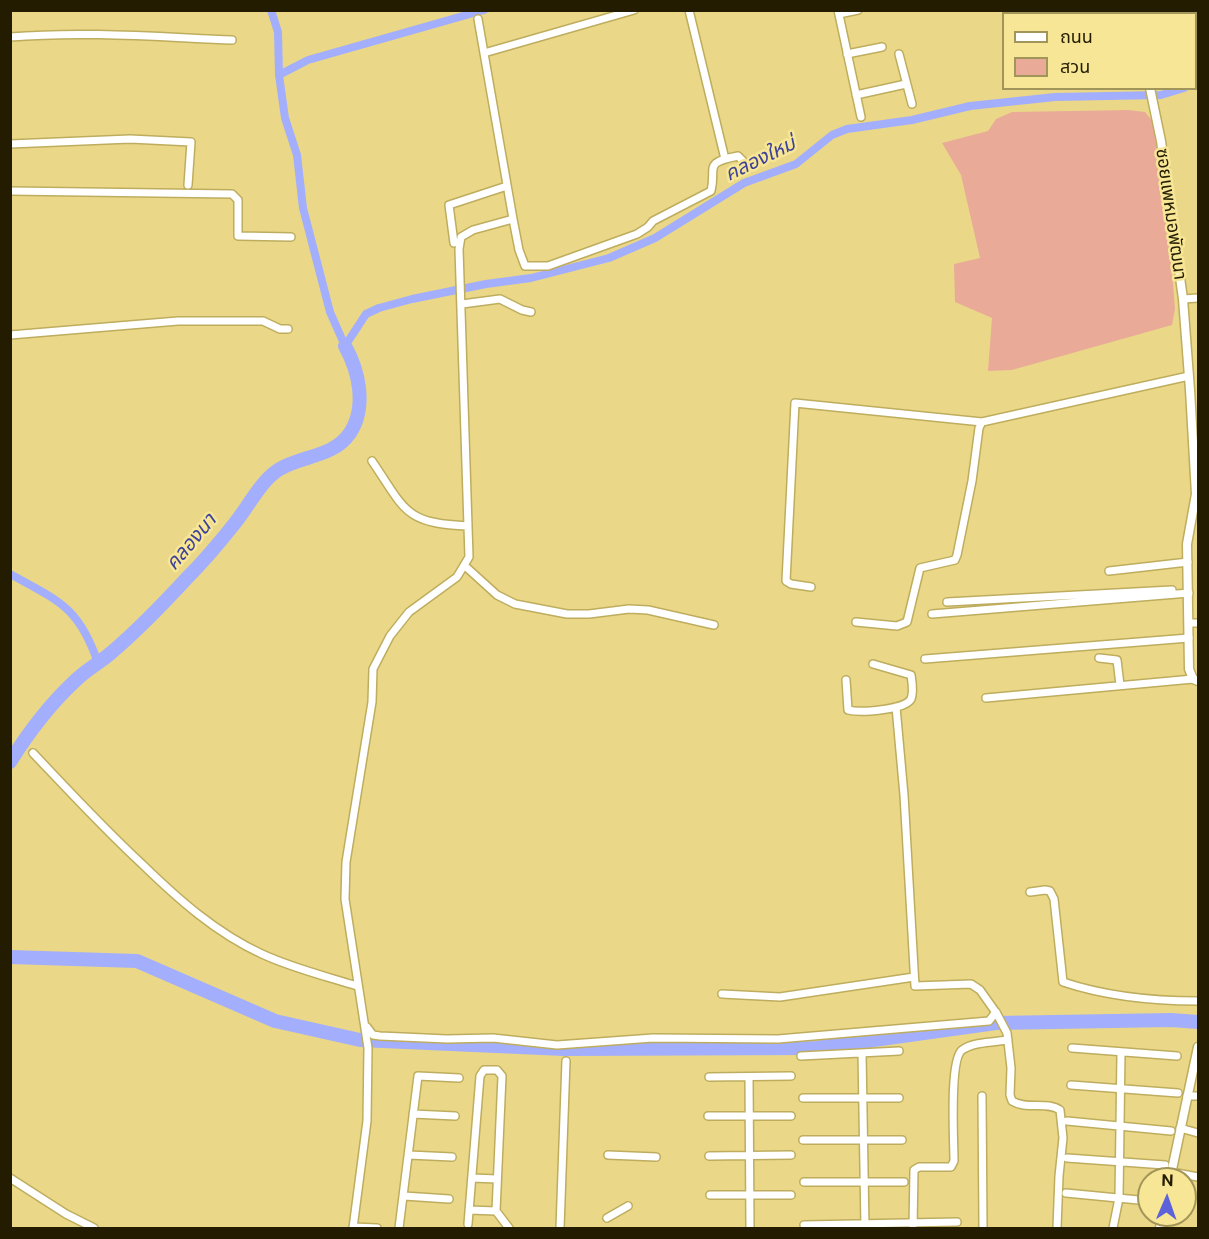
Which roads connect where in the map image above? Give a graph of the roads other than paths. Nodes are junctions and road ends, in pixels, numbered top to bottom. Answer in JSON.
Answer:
{"nodes":[{"id":1,"x":634,"y":10,"type":"edge"},
{"id":2,"x":689,"y":10,"type":"edge"},
{"id":3,"x":858,"y":10,"type":"edge"},
{"id":4,"x":838,"y":12,"type":"edge"},
{"id":5,"x":478,"y":19,"type":"dead end"},
{"id":6,"x":10,"y":37,"type":"edge"},
{"id":7,"x":231,"y":40,"type":"dead end"},
{"id":8,"x":882,"y":47,"type":"dead end"},
{"id":9,"x":484,"y":53,"type":"junction"},
{"id":10,"x":847,"y":54,"type":"junction"},
{"id":11,"x":899,"y":54,"type":"dead end"},
{"id":12,"x":906,"y":84,"type":"junction"},
{"id":13,"x":1150,"y":90,"type":"edge"},
{"id":14,"x":856,"y":95,"type":"junction"},
{"id":15,"x":912,"y":104,"type":"dead end"},
{"id":16,"x":861,"y":117,"type":"dead end"},
{"id":17,"x":10,"y":144,"type":"edge"},
{"id":18,"x":725,"y":159,"type":"junction"},
{"id":19,"x":746,"y":163,"type":"dead end"},
{"id":20,"x":188,"y":184,"type":"dead end"},
{"id":21,"x":507,"y":186,"type":"junction"},
{"id":22,"x":10,"y":191,"type":"edge"},
{"id":23,"x":513,"y":219,"type":"junction"},
{"id":24,"x":291,"y":237,"type":"dead end"},
{"id":25,"x":454,"y":243,"type":"dead end"},
{"id":26,"x":1198,"y":298,"type":"edge"},
{"id":27,"x":1183,"y":299,"type":"junction"},
{"id":28,"x":461,"y":300,"type":"junction"},
{"id":29,"x":531,"y":312,"type":"dead end"},
{"id":30,"x":288,"y":329,"type":"dead end"},
{"id":31,"x":10,"y":335,"type":"edge"},
{"id":32,"x":1189,"y":376,"type":"junction"},
{"id":33,"x":982,"y":422,"type":"junction"},
{"id":34,"x":372,"y":461,"type":"dead end"},
{"id":35,"x":468,"y":526,"type":"junction"},
{"id":36,"x":1188,"y":562,"type":"junction"},
{"id":37,"x":464,"y":568,"type":"junction"},
{"id":38,"x":1109,"y":571,"type":"dead end"},
{"id":39,"x":811,"y":587,"type":"dead end"},
{"id":40,"x":1189,"y":591,"type":"junction"},
{"id":41,"x":947,"y":602,"type":"dead end"},
{"id":42,"x":932,"y":614,"type":"dead end"},
{"id":43,"x":856,"y":622,"type":"dead end"},
{"id":44,"x":1194,"y":623,"type":"edge"},
{"id":45,"x":714,"y":625,"type":"dead end"},
{"id":46,"x":1189,"y":638,"type":"junction"},
{"id":47,"x":1099,"y":658,"type":"dead end"},
{"id":48,"x":925,"y":659,"type":"dead end"},
{"id":49,"x":873,"y":664,"type":"dead end"},
{"id":50,"x":846,"y":680,"type":"dead end"},
{"id":51,"x":1196,"y":680,"type":"edge"},
{"id":52,"x":1120,"y":685,"type":"junction"},
{"id":53,"x":986,"y":698,"type":"dead end"},
{"id":54,"x":896,"y":707,"type":"junction"},
{"id":55,"x":33,"y":753,"type":"dead end"},
{"id":56,"x":1030,"y":892,"type":"dead end"},
{"id":57,"x":914,"y":977,"type":"junction"},
{"id":58,"x":357,"y":986,"type":"junction"},
{"id":59,"x":722,"y":994,"type":"dead end"},
{"id":60,"x":1198,"y":1000,"type":"edge"},
{"id":61,"x":997,"y":1013,"type":"junction"},
{"id":62,"x":365,"y":1027,"type":"junction"},
{"id":63,"x":1007,"y":1036,"type":"junction"},
{"id":64,"x":1198,"y":1047,"type":"edge"},
{"id":65,"x":1072,"y":1048,"type":"dead end"},
{"id":66,"x":899,"y":1050,"type":"dead end"},
{"id":67,"x":1120,"y":1052,"type":"junction"},
{"id":68,"x":862,"y":1053,"type":"junction"},
{"id":69,"x":801,"y":1056,"type":"dead end"},
{"id":70,"x":1177,"y":1056,"type":"dead end"},
{"id":71,"x":566,"y":1061,"type":"dead end"},
{"id":72,"x":791,"y":1076,"type":"dead end"},
{"id":73,"x":709,"y":1077,"type":"dead end"},
{"id":74,"x":749,"y":1077,"type":"junction"},
{"id":75,"x":459,"y":1078,"type":"dead end"},
{"id":76,"x":1071,"y":1084,"type":"dead end"},
{"id":77,"x":1120,"y":1089,"type":"junction"},
{"id":78,"x":1178,"y":1093,"type":"dead end"},
{"id":79,"x":982,"y":1096,"type":"dead end"},
{"id":80,"x":1187,"y":1096,"type":"junction"},
{"id":81,"x":1198,"y":1096,"type":"edge"},
{"id":82,"x":803,"y":1098,"type":"dead end"},
{"id":83,"x":862,"y":1098,"type":"junction"},
{"id":84,"x":898,"y":1098,"type":"dead end"},
{"id":85,"x":413,"y":1114,"type":"junction"},
{"id":86,"x":455,"y":1116,"type":"dead end"},
{"id":87,"x":708,"y":1116,"type":"dead end"},
{"id":88,"x":749,"y":1116,"type":"junction"},
{"id":89,"x":791,"y":1116,"type":"dead end"},
{"id":90,"x":1067,"y":1121,"type":"dead end"},
{"id":91,"x":1120,"y":1126,"type":"junction"},
{"id":92,"x":1176,"y":1130,"type":"junction"},
{"id":93,"x":1198,"y":1133,"type":"edge"},
{"id":94,"x":803,"y":1140,"type":"dead end"},
{"id":95,"x":863,"y":1140,"type":"junction"},
{"id":96,"x":902,"y":1140,"type":"dead end"},
{"id":97,"x":409,"y":1155,"type":"junction"},
{"id":98,"x":608,"y":1155,"type":"dead end"},
{"id":99,"x":791,"y":1155,"type":"dead end"},
{"id":100,"x":709,"y":1156,"type":"dead end"},
{"id":101,"x":750,"y":1156,"type":"junction"},
{"id":102,"x":452,"y":1157,"type":"dead end"},
{"id":103,"x":656,"y":1157,"type":"dead end"},
{"id":104,"x":1067,"y":1158,"type":"dead end"},
{"id":105,"x":1119,"y":1161,"type":"junction"},
{"id":106,"x":1165,"y":1165,"type":"dead end"},
{"id":107,"x":1172,"y":1167,"type":"edge"},
{"id":108,"x":10,"y":1178,"type":"edge"},
{"id":109,"x":472,"y":1178,"type":"junction"},
{"id":110,"x":497,"y":1179,"type":"junction"},
{"id":111,"x":804,"y":1182,"type":"dead end"},
{"id":112,"x":863,"y":1182,"type":"junction"},
{"id":113,"x":904,"y":1182,"type":"dead end"},
{"id":114,"x":1066,"y":1193,"type":"dead end"},
{"id":115,"x":710,"y":1195,"type":"dead end"},
{"id":116,"x":750,"y":1195,"type":"junction"},
{"id":117,"x":791,"y":1195,"type":"dead end"},
{"id":118,"x":404,"y":1196,"type":"junction"},
{"id":119,"x":1119,"y":1198,"type":"junction"},
{"id":120,"x":449,"y":1199,"type":"dead end"},
{"id":121,"x":1137,"y":1199,"type":"edge"},
{"id":122,"x":628,"y":1206,"type":"dead end"},
{"id":123,"x":469,"y":1210,"type":"junction"},
{"id":124,"x":496,"y":1211,"type":"junction"},
{"id":125,"x":607,"y":1218,"type":"dead end"},
{"id":126,"x":957,"y":1222,"type":"dead end"},
{"id":127,"x":468,"y":1224,"type":"dead end"},
{"id":128,"x":804,"y":1225,"type":"dead end"},
{"id":129,"x":864,"y":1226,"type":"edge"},
{"id":130,"x":913,"y":1226,"type":"edge"},
{"id":131,"x":94,"y":1228,"type":"edge"},
{"id":132,"x":353,"y":1228,"type":"edge"},
{"id":133,"x":377,"y":1228,"type":"edge"},
{"id":134,"x":399,"y":1228,"type":"edge"},
{"id":135,"x":509,"y":1228,"type":"edge"},
{"id":136,"x":560,"y":1228,"type":"edge"},
{"id":137,"x":750,"y":1228,"type":"edge"},
{"id":138,"x":984,"y":1228,"type":"edge"},
{"id":139,"x":1057,"y":1228,"type":"edge"},
{"id":140,"x":1113,"y":1228,"type":"edge"}],
"edges":[{"from":1,"to":9,"type":"street"},
{"from":2,"to":18,"type":"street"},
{"from":3,"to":4,"type":"street"},
{"from":4,"to":10,"type":"street"},
{"from":5,"to":9,"type":"street"},
{"from":6,"to":7,"type":"street"},
{"from":8,"to":10,"type":"street"},
{"from":9,"to":21,"type":"street"},
{"from":10,"to":14,"type":"street"},
{"from":11,"to":12,"type":"street"},
{"from":12,"to":14,"type":"street"},
{"from":12,"to":15,"type":"street"},
{"from":13,"to":27,"type":"street","name":"ซอยแพหมอพัฒนา"},
{"from":14,"to":16,"type":"street"},
{"from":17,"to":20,"type":"street"},
{"from":18,"to":19,"type":"street"},
{"from":18,"to":23,"type":"street"},
{"from":21,"to":23,"type":"street"},
{"from":21,"to":25,"type":"street"},
{"from":22,"to":24,"type":"street"},
{"from":23,"to":28,"type":"street"},
{"from":26,"to":27,"type":"street"},
{"from":27,"to":32,"type":"street","name":"ซอยแพหมอพัฒนา"},
{"from":28,"to":29,"type":"street"},
{"from":28,"to":35,"type":"street"},
{"from":30,"to":31,"type":"street"},
{"from":32,"to":33,"type":"street"},
{"from":32,"to":36,"type":"street","name":"ซอยแพหมอพัฒนา"},
{"from":33,"to":39,"type":"street"},
{"from":33,"to":43,"type":"street"},
{"from":34,"to":35,"type":"street"},
{"from":35,"to":37,"type":"street"},
{"from":36,"to":38,"type":"street"},
{"from":36,"to":40,"type":"street","name":"ซอยแพหมอพัฒนา"},
{"from":37,"to":45,"type":"street"},
{"from":37,"to":58,"type":"street"},
{"from":40,"to":41,"type":"street"},
{"from":40,"to":42,"type":"street"},
{"from":40,"to":44,"type":"street","name":"ซอยแพหมอพัฒนา"},
{"from":44,"to":46,"type":"street","name":"ซอยแพหมอพัฒนา"},
{"from":46,"to":48,"type":"street"},
{"from":46,"to":51,"type":"street","name":"ซอยแพหมอพัฒนา"},
{"from":47,"to":52,"type":"street"},
{"from":49,"to":54,"type":"street"},
{"from":50,"to":54,"type":"street"},
{"from":51,"to":52,"type":"street"},
{"from":52,"to":53,"type":"street"},
{"from":54,"to":57,"type":"street"},
{"from":55,"to":58,"type":"street"},
{"from":56,"to":60,"type":"street"},
{"from":57,"to":59,"type":"street"},
{"from":57,"to":61,"type":"street"},
{"from":58,"to":62,"type":"street"},
{"from":61,"to":62,"type":"street"},
{"from":61,"to":63,"type":"street"},
{"from":62,"to":132,"type":"street"},
{"from":63,"to":130,"type":"street"},
{"from":63,"to":139,"type":"street"},
{"from":64,"to":80,"type":"street"},
{"from":65,"to":67,"type":"street"},
{"from":66,"to":68,"type":"street"},
{"from":67,"to":70,"type":"street"},
{"from":67,"to":77,"type":"street"},
{"from":68,"to":69,"type":"street"},
{"from":68,"to":83,"type":"street"},
{"from":71,"to":136,"type":"street"},
{"from":72,"to":74,"type":"street"},
{"from":73,"to":74,"type":"street"},
{"from":74,"to":88,"type":"street"},
{"from":75,"to":85,"type":"street"},
{"from":76,"to":77,"type":"street"},
{"from":77,"to":78,"type":"street"},
{"from":77,"to":91,"type":"street"},
{"from":79,"to":138,"type":"street"},
{"from":80,"to":81,"type":"street"},
{"from":80,"to":92,"type":"street"},
{"from":82,"to":83,"type":"street"},
{"from":83,"to":84,"type":"street"},
{"from":83,"to":95,"type":"street"},
{"from":85,"to":86,"type":"street"},
{"from":85,"to":97,"type":"street"},
{"from":87,"to":88,"type":"street"},
{"from":88,"to":89,"type":"street"},
{"from":88,"to":101,"type":"street"},
{"from":90,"to":91,"type":"street"},
{"from":91,"to":92,"type":"street"},
{"from":91,"to":105,"type":"street"},
{"from":92,"to":93,"type":"street"},
{"from":92,"to":107,"type":"street"},
{"from":94,"to":95,"type":"street"},
{"from":95,"to":96,"type":"street"},
{"from":95,"to":112,"type":"street"},
{"from":97,"to":102,"type":"street"},
{"from":97,"to":118,"type":"street"},
{"from":98,"to":103,"type":"street"},
{"from":99,"to":101,"type":"street"},
{"from":100,"to":101,"type":"street"},
{"from":101,"to":116,"type":"street"},
{"from":104,"to":105,"type":"street"},
{"from":105,"to":106,"type":"street"},
{"from":105,"to":119,"type":"street"},
{"from":108,"to":131,"type":"street"},
{"from":109,"to":110,"type":"street"},
{"from":109,"to":110,"type":"street"},
{"from":109,"to":123,"type":"street"},
{"from":110,"to":124,"type":"street"},
{"from":111,"to":112,"type":"street"},
{"from":112,"to":113,"type":"street"},
{"from":112,"to":129,"type":"street"},
{"from":114,"to":119,"type":"street"},
{"from":115,"to":116,"type":"street"},
{"from":116,"to":117,"type":"street"},
{"from":116,"to":137,"type":"street"},
{"from":118,"to":120,"type":"street"},
{"from":118,"to":134,"type":"street"},
{"from":119,"to":121,"type":"street"},
{"from":119,"to":140,"type":"street"},
{"from":122,"to":125,"type":"street"},
{"from":123,"to":124,"type":"street"},
{"from":123,"to":127,"type":"street"},
{"from":124,"to":135,"type":"street"},
{"from":126,"to":130,"type":"street"},
{"from":128,"to":129,"type":"street"},
{"from":129,"to":130,"type":"street"},
{"from":132,"to":133,"type":"street"}]}
